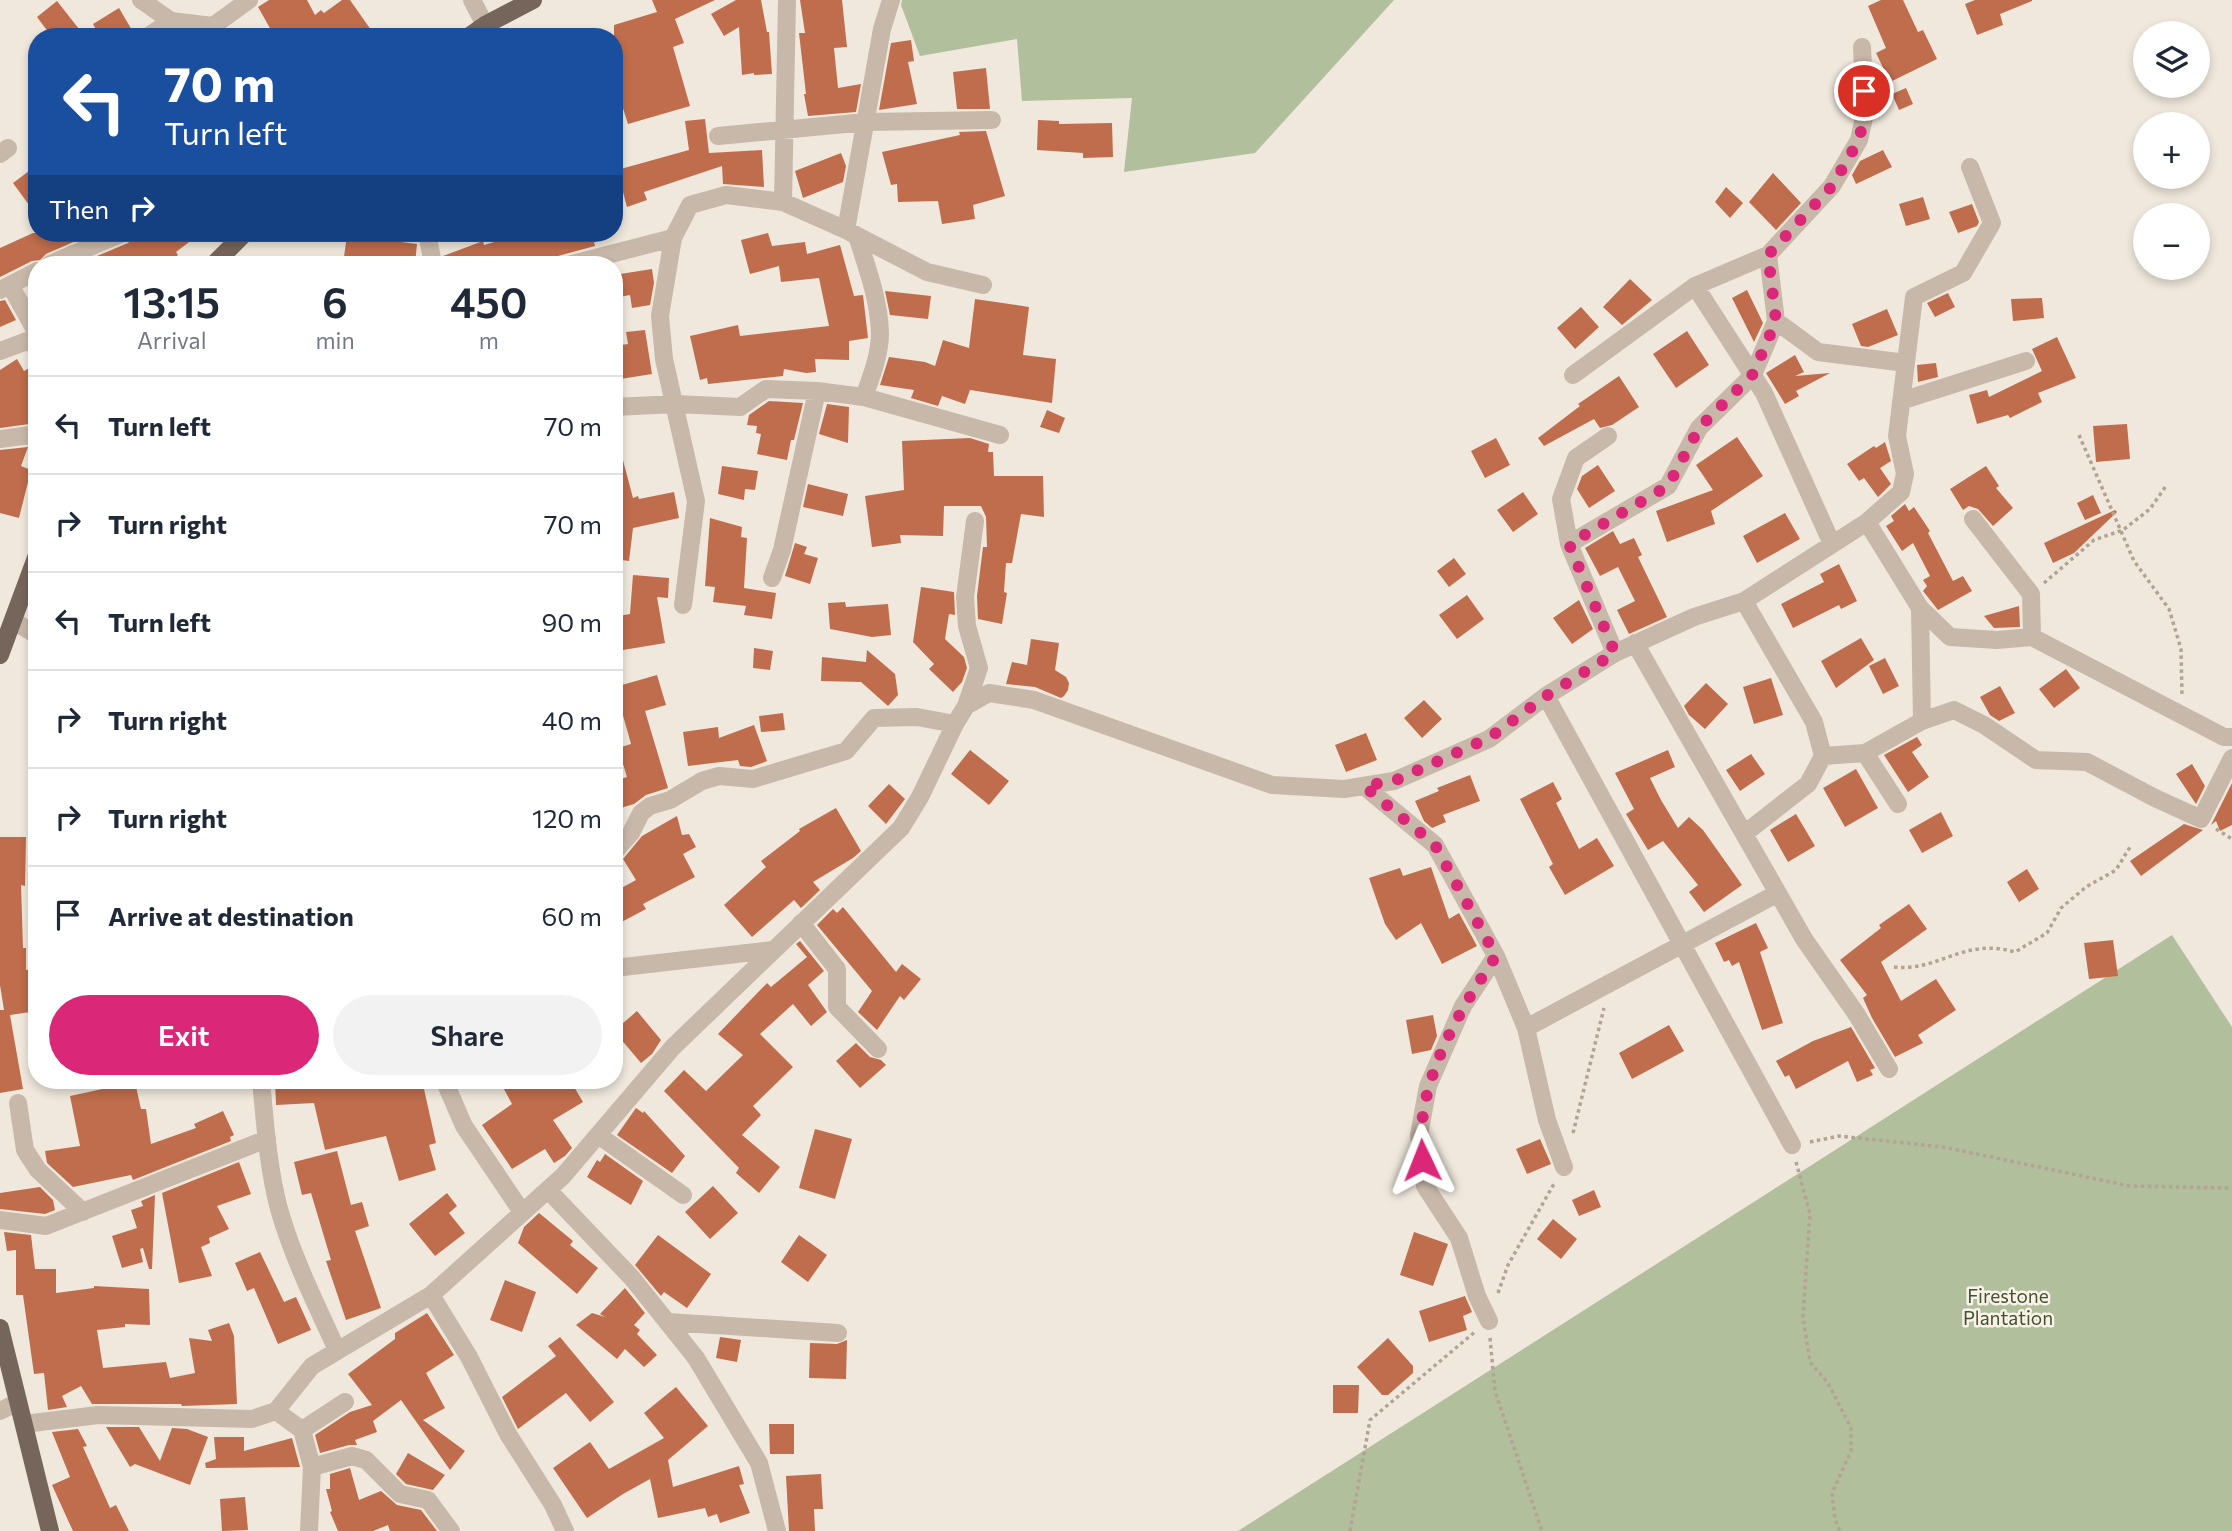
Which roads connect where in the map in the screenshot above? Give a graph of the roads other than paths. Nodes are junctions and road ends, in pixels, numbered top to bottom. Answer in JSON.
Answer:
{"nodes":[{"id":1,"x":141,"y":0,"type":"edge"},
{"id":2,"x":249,"y":0,"type":"edge"},
{"id":3,"x":472,"y":0,"type":"edge"},
{"id":4,"x":533,"y":0,"type":"edge"},
{"id":5,"x":787,"y":0,"type":"edge"},
{"id":6,"x":891,"y":0,"type":"edge"},
{"id":7,"x":171,"y":21,"type":"junction"},
{"id":8,"x":485,"y":25,"type":"junction"},
{"id":9,"x":160,"y":28,"type":"edge"},
{"id":10,"x":198,"y":28,"type":"edge"},
{"id":11,"x":214,"y":28,"type":"edge"},
{"id":12,"x":481,"y":28,"type":"edge"},
{"id":13,"x":1862,"y":47,"type":"dead end"},
{"id":14,"x":992,"y":120,"type":"dead end"},
{"id":15,"x":866,"y":122,"type":"junction"},
{"id":16,"x":784,"y":130,"type":"junction"},
{"id":17,"x":718,"y":136,"type":"dead end"},
{"id":18,"x":1970,"y":167,"type":"dead end"},
{"id":19,"x":783,"y":202,"type":"junction"},
{"id":20,"x":852,"y":233,"type":"junction"},
{"id":21,"x":673,"y":238,"type":"junction"},
{"id":22,"x":102,"y":242,"type":"edge"},
{"id":23,"x":236,"y":242,"type":"edge"},
{"id":24,"x":1768,"y":255,"type":"junction"},
{"id":25,"x":69,"y":256,"type":"edge"},
{"id":26,"x":223,"y":256,"type":"edge"},
{"id":27,"x":603,"y":256,"type":"edge"},
{"id":28,"x":28,"y":276,"type":"edge"},
{"id":29,"x":982,"y":285,"type":"dead end"},
{"id":30,"x":1695,"y":286,"type":"junction"},
{"id":31,"x":5,"y":287,"type":"edge"},
{"id":32,"x":28,"y":320,"type":"edge"},
{"id":33,"x":1776,"y":321,"type":"junction"},
{"id":34,"x":28,"y":342,"type":"edge"},
{"id":35,"x":0,"y":351,"type":"edge"},
{"id":36,"x":2025,"y":361,"type":"dead end"},
{"id":37,"x":1906,"y":363,"type":"junction"},
{"id":38,"x":1753,"y":374,"type":"junction"},
{"id":39,"x":1573,"y":375,"type":"dead end"},
{"id":40,"x":817,"y":391,"type":"junction"},
{"id":41,"x":864,"y":397,"type":"junction"},
{"id":42,"x":1901,"y":401,"type":"junction"},
{"id":43,"x":676,"y":404,"type":"junction"},
{"id":44,"x":623,"y":407,"type":"edge"},
{"id":45,"x":28,"y":435,"type":"edge"},
{"id":46,"x":1000,"y":435,"type":"dead end"},
{"id":47,"x":1608,"y":436,"type":"dead end"},
{"id":48,"x":0,"y":439,"type":"edge"},
{"id":49,"x":1973,"y":519,"type":"dead end"},
{"id":50,"x":975,"y":521,"type":"dead end"},
{"id":51,"x":1867,"y":523,"type":"junction"},
{"id":52,"x":1569,"y":544,"type":"junction"},
{"id":53,"x":1832,"y":544,"type":"junction"},
{"id":54,"x":772,"y":578,"type":"dead end"},
{"id":55,"x":28,"y":580,"type":"edge"},
{"id":56,"x":1744,"y":601,"type":"junction"},
{"id":57,"x":683,"y":605,"type":"dead end"},
{"id":58,"x":1920,"y":608,"type":"junction"},
{"id":59,"x":13,"y":621,"type":"junction"},
{"id":60,"x":28,"y":630,"type":"edge"},
{"id":61,"x":2032,"y":637,"type":"junction"},
{"id":62,"x":1635,"y":643,"type":"junction"},
{"id":63,"x":1615,"y":653,"type":"junction"},
{"id":64,"x":0,"y":655,"type":"edge"},
{"id":65,"x":1546,"y":696,"type":"junction"},
{"id":66,"x":966,"y":706,"type":"junction"},
{"id":67,"x":1922,"y":721,"type":"junction"},
{"id":68,"x":955,"y":724,"type":"junction"},
{"id":69,"x":2232,"y":737,"type":"edge"},
{"id":70,"x":1865,"y":753,"type":"junction"},
{"id":71,"x":1823,"y":756,"type":"junction"},
{"id":72,"x":2232,"y":758,"type":"edge"},
{"id":73,"x":1364,"y":786,"type":"junction"},
{"id":74,"x":1898,"y":804,"type":"dead end"},
{"id":75,"x":1744,"y":834,"type":"junction"},
{"id":76,"x":623,"y":842,"type":"edge"},
{"id":77,"x":1778,"y":893,"type":"junction"},
{"id":78,"x":801,"y":923,"type":"junction"},
{"id":79,"x":1681,"y":943,"type":"junction"},
{"id":80,"x":773,"y":950,"type":"junction"},
{"id":81,"x":1496,"y":956,"type":"junction"},
{"id":82,"x":623,"y":967,"type":"edge"},
{"id":83,"x":1525,"y":1028,"type":"junction"},
{"id":84,"x":878,"y":1049,"type":"dead end"},
{"id":85,"x":1889,"y":1069,"type":"dead end"},
{"id":86,"x":262,"y":1089,"type":"edge"},
{"id":87,"x":448,"y":1089,"type":"edge"},
{"id":88,"x":18,"y":1103,"type":"dead end"},
{"id":89,"x":598,"y":1135,"type":"junction"},
{"id":90,"x":267,"y":1139,"type":"junction"},
{"id":91,"x":1791,"y":1145,"type":"road end"},
{"id":92,"x":1564,"y":1167,"type":"dead end"},
{"id":93,"x":548,"y":1190,"type":"junction"},
{"id":94,"x":683,"y":1195,"type":"dead end"},
{"id":95,"x":83,"y":1212,"type":"junction"},
{"id":96,"x":522,"y":1212,"type":"junction"},
{"id":97,"x":0,"y":1220,"type":"edge"},
{"id":98,"x":431,"y":1294,"type":"junction"},
{"id":99,"x":1489,"y":1321,"type":"road end"},
{"id":100,"x":668,"y":1322,"type":"junction"},
{"id":101,"x":0,"y":1328,"type":"edge"},
{"id":102,"x":838,"y":1333,"type":"dead end"},
{"id":103,"x":337,"y":1350,"type":"junction"},
{"id":104,"x":18,"y":1402,"type":"junction"},
{"id":105,"x":345,"y":1402,"type":"dead end"},
{"id":106,"x":0,"y":1411,"type":"edge"},
{"id":107,"x":276,"y":1411,"type":"junction"},
{"id":108,"x":24,"y":1424,"type":"junction"},
{"id":109,"x":302,"y":1430,"type":"junction"},
{"id":110,"x":312,"y":1467,"type":"junction"},
{"id":111,"x":50,"y":1531,"type":"edge"},
{"id":112,"x":309,"y":1531,"type":"edge"},
{"id":113,"x":450,"y":1531,"type":"edge"},
{"id":114,"x":565,"y":1531,"type":"edge"},
{"id":115,"x":777,"y":1531,"type":"edge"}],
"edges":[{"from":1,"to":7,"type":"street"},
{"from":2,"to":11,"type":"street"},
{"from":3,"to":8,"type":"street"},
{"from":4,"to":8,"type":"main road"},
{"from":5,"to":16,"type":"street"},
{"from":6,"to":15,"type":"street"},
{"from":7,"to":9,"type":"street"},
{"from":7,"to":10,"type":"street"},
{"from":8,"to":12,"type":"main road"},
{"from":13,"to":24,"type":"street"},
{"from":14,"to":15,"type":"street"},
{"from":15,"to":16,"type":"street"},
{"from":15,"to":20,"type":"street"},
{"from":16,"to":17,"type":"street"},
{"from":16,"to":19,"type":"street"},
{"from":18,"to":37,"type":"street"},
{"from":19,"to":20,"type":"street"},
{"from":19,"to":21,"type":"street"},
{"from":20,"to":29,"type":"street"},
{"from":20,"to":41,"type":"street"},
{"from":21,"to":27,"type":"street"},
{"from":21,"to":43,"type":"street"},
{"from":22,"to":25,"type":"street"},
{"from":23,"to":26,"type":"main road"},
{"from":24,"to":30,"type":"street"},
{"from":24,"to":33,"type":"street"},
{"from":28,"to":31,"type":"street"},
{"from":30,"to":38,"type":"street"},
{"from":30,"to":39,"type":"street"},
{"from":31,"to":32,"type":"street"},
{"from":33,"to":37,"type":"street"},
{"from":33,"to":38,"type":"street"},
{"from":34,"to":35,"type":"street"},
{"from":36,"to":42,"type":"street"},
{"from":37,"to":42,"type":"street"},
{"from":38,"to":52,"type":"street"},
{"from":38,"to":53,"type":"street"},
{"from":40,"to":41,"type":"street"},
{"from":40,"to":43,"type":"street"},
{"from":40,"to":54,"type":"street"},
{"from":41,"to":46,"type":"street"},
{"from":42,"to":51,"type":"street"},
{"from":43,"to":44,"type":"street"},
{"from":43,"to":57,"type":"street"},
{"from":45,"to":48,"type":"street"},
{"from":47,"to":52,"type":"street"},
{"from":49,"to":61,"type":"street"},
{"from":50,"to":66,"type":"street"},
{"from":51,"to":53,"type":"street"},
{"from":51,"to":58,"type":"street"},
{"from":52,"to":63,"type":"street"},
{"from":53,"to":56,"type":"street"},
{"from":55,"to":59,"type":"main road"},
{"from":56,"to":62,"type":"street"},
{"from":56,"to":71,"type":"street"},
{"from":58,"to":61,"type":"street"},
{"from":58,"to":67,"type":"street"},
{"from":59,"to":60,"type":"street"},
{"from":59,"to":64,"type":"main road"},
{"from":61,"to":69,"type":"street"},
{"from":62,"to":63,"type":"street"},
{"from":62,"to":75,"type":"street"},
{"from":63,"to":65,"type":"street"},
{"from":65,"to":73,"type":"street"},
{"from":65,"to":79,"type":"street"},
{"from":66,"to":68,"type":"street"},
{"from":66,"to":73,"type":"street"},
{"from":67,"to":70,"type":"street"},
{"from":67,"to":72,"type":"street"},
{"from":68,"to":76,"type":"street"},
{"from":68,"to":78,"type":"street"},
{"from":70,"to":71,"type":"street"},
{"from":70,"to":74,"type":"street"},
{"from":71,"to":75,"type":"street"},
{"from":73,"to":81,"type":"street"},
{"from":75,"to":77,"type":"street"},
{"from":77,"to":79,"type":"street"},
{"from":77,"to":85,"type":"street"},
{"from":78,"to":80,"type":"street"},
{"from":78,"to":84,"type":"street"},
{"from":79,"to":83,"type":"street"},
{"from":79,"to":91,"type":"street"},
{"from":80,"to":82,"type":"street"},
{"from":80,"to":89,"type":"street"},
{"from":81,"to":83,"type":"street"},
{"from":81,"to":99,"type":"street"},
{"from":83,"to":92,"type":"street"},
{"from":86,"to":90,"type":"street"},
{"from":87,"to":96,"type":"street"},
{"from":88,"to":95,"type":"street"},
{"from":89,"to":93,"type":"street"},
{"from":89,"to":94,"type":"street"},
{"from":90,"to":95,"type":"street"},
{"from":90,"to":103,"type":"street"},
{"from":93,"to":96,"type":"street"},
{"from":93,"to":100,"type":"street"},
{"from":95,"to":97,"type":"street"},
{"from":96,"to":98,"type":"street"},
{"from":98,"to":103,"type":"street"},
{"from":98,"to":114,"type":"street"},
{"from":100,"to":102,"type":"street"},
{"from":100,"to":115,"type":"street"},
{"from":101,"to":104,"type":"main road"},
{"from":103,"to":107,"type":"street"},
{"from":104,"to":106,"type":"street"},
{"from":104,"to":108,"type":"main road"},
{"from":105,"to":109,"type":"street"},
{"from":107,"to":108,"type":"street"},
{"from":107,"to":109,"type":"street"},
{"from":108,"to":111,"type":"main road"},
{"from":109,"to":110,"type":"street"},
{"from":110,"to":112,"type":"street"},
{"from":110,"to":113,"type":"street"}]}
